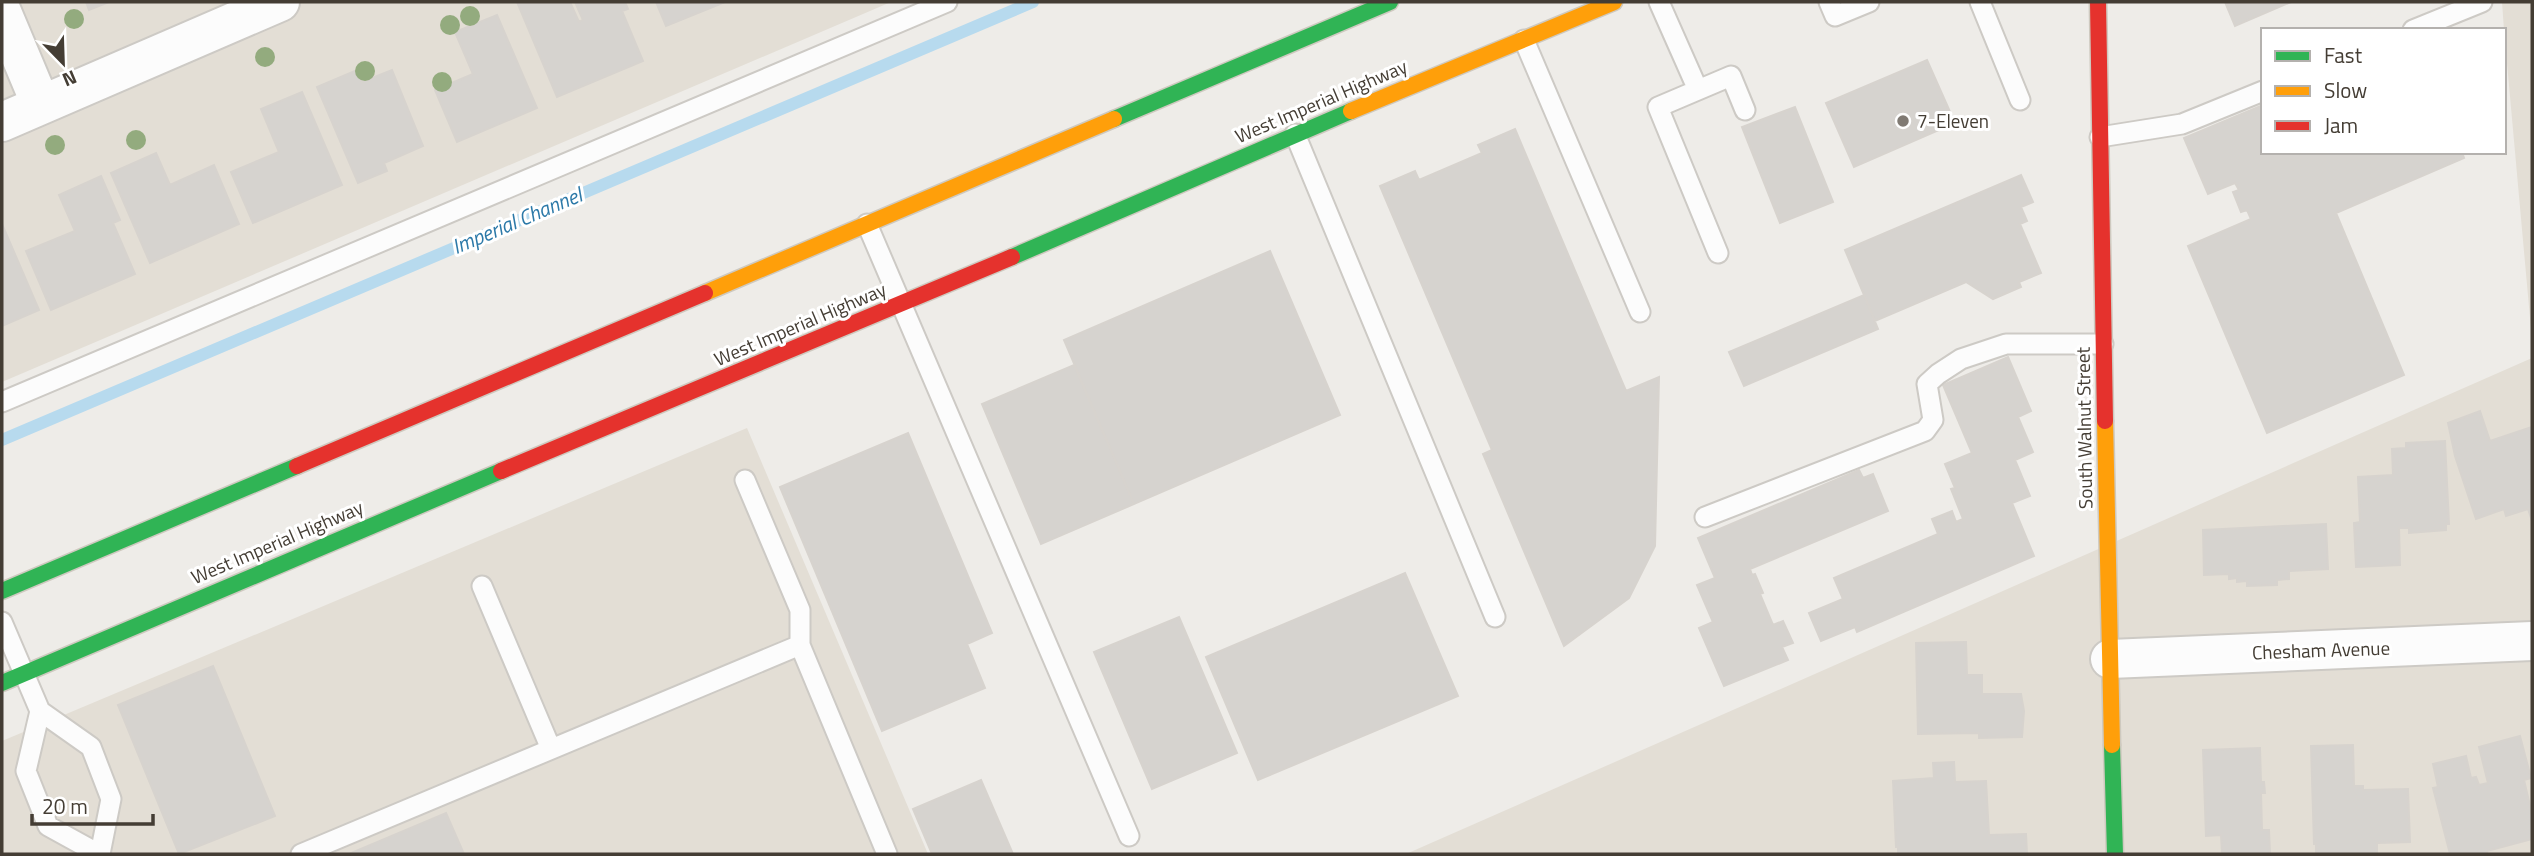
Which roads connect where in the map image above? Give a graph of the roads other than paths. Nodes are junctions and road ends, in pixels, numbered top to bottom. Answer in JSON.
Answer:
{"nodes":[{"id":1,"x":280,"y":2,"type":"edge"},
{"id":2,"x":947,"y":2,"type":"edge"},
{"id":3,"x":1390,"y":2,"type":"edge"},
{"id":4,"x":1614,"y":2,"type":"edge"},
{"id":5,"x":1659,"y":2,"type":"edge"},
{"id":6,"x":1829,"y":2,"type":"edge"},
{"id":7,"x":1869,"y":2,"type":"edge"},
{"id":8,"x":1980,"y":2,"type":"edge"},
{"id":9,"x":2098,"y":2,"type":"edge"},
{"id":10,"x":2482,"y":2,"type":"edge"},
{"id":11,"x":2,"y":12,"type":"edge"},
{"id":12,"x":2418,"y":28,"type":"edge"},
{"id":13,"x":1524,"y":40,"type":"junction"},
{"id":14,"x":1698,"y":90,"type":"junction"},
{"id":15,"x":2261,"y":92,"type":"edge"},
{"id":16,"x":2020,"y":100,"type":"dead end"},
{"id":17,"x":41,"y":106,"type":"junction"},
{"id":18,"x":1745,"y":110,"type":"dead end"},
{"id":19,"x":2,"y":122,"type":"edge"},
{"id":20,"x":1295,"y":134,"type":"junction"},
{"id":21,"x":2100,"y":137,"type":"junction"},
{"id":22,"x":867,"y":224,"type":"junction"},
{"id":23,"x":1718,"y":253,"type":"dead end"},
{"id":24,"x":902,"y":305,"type":"junction"},
{"id":25,"x":1640,"y":312,"type":"dead end"},
{"id":26,"x":2103,"y":344,"type":"junction"},
{"id":27,"x":2,"y":402,"type":"edge"},
{"id":28,"x":745,"y":480,"type":"dead end"},
{"id":29,"x":1705,"y":517,"type":"dead end"},
{"id":30,"x":482,"y":586,"type":"dead end"},
{"id":31,"x":2,"y":591,"type":"edge"},
{"id":32,"x":1495,"y":617,"type":"dead end"},
{"id":33,"x":2,"y":622,"type":"edge"},
{"id":34,"x":2532,"y":641,"type":"edge"},
{"id":35,"x":800,"y":645,"type":"junction"},
{"id":36,"x":2110,"y":659,"type":"junction"},
{"id":37,"x":24,"y":674,"type":"junction"},
{"id":38,"x":2,"y":683,"type":"edge"},
{"id":39,"x":40,"y":710,"type":"junction"},
{"id":40,"x":551,"y":750,"type":"junction"},
{"id":41,"x":1129,"y":836,"type":"dead end"},
{"id":42,"x":306,"y":853,"type":"edge"},
{"id":43,"x":100,"y":854,"type":"edge"},
{"id":44,"x":887,"y":854,"type":"edge"},
{"id":45,"x":2115,"y":854,"type":"edge"}],
"edges":[{"from":1,"to":17,"type":"street"},
{"from":2,"to":27,"type":"lane"},
{"from":3,"to":22,"type":"main road"},
{"from":4,"to":13,"type":"main road","name":"West Imperial Highway"},
{"from":5,"to":14,"type":"lane"},
{"from":6,"to":7,"type":"lane"},
{"from":8,"to":16,"type":"lane"},
{"from":9,"to":21,"type":"main road","name":"South Walnut Street"},
{"from":10,"to":12,"type":"lane"},
{"from":11,"to":17,"type":"street"},
{"from":13,"to":20,"type":"main road","name":"West Imperial Highway"},
{"from":13,"to":25,"type":"lane"},
{"from":14,"to":18,"type":"lane"},
{"from":14,"to":23,"type":"lane"},
{"from":15,"to":21,"type":"lane"},
{"from":17,"to":19,"type":"street"},
{"from":20,"to":24,"type":"main road","name":"West Imperial Highway"},
{"from":20,"to":32,"type":"lane"},
{"from":21,"to":26,"type":"main road","name":"South Walnut Street"},
{"from":22,"to":24,"type":"lane"},
{"from":22,"to":31,"type":"main road"},
{"from":24,"to":37,"type":"main road","name":"West Imperial Highway"},
{"from":24,"to":41,"type":"lane"},
{"from":26,"to":29,"type":"lane"},
{"from":26,"to":36,"type":"main road","name":"South Walnut Street"},
{"from":28,"to":35,"type":"lane"},
{"from":30,"to":40,"type":"lane"},
{"from":33,"to":37,"type":"lane"},
{"from":34,"to":36,"type":"street","name":"Chesham Avenue"},
{"from":35,"to":40,"type":"lane"},
{"from":35,"to":44,"type":"lane"},
{"from":36,"to":45,"type":"main road","name":"South Walnut Street"},
{"from":37,"to":38,"type":"main road","name":"West Imperial Highway"},
{"from":37,"to":39,"type":"lane"},
{"from":39,"to":43,"type":"lane"},
{"from":39,"to":43,"type":"lane"},
{"from":40,"to":42,"type":"lane"}]}
